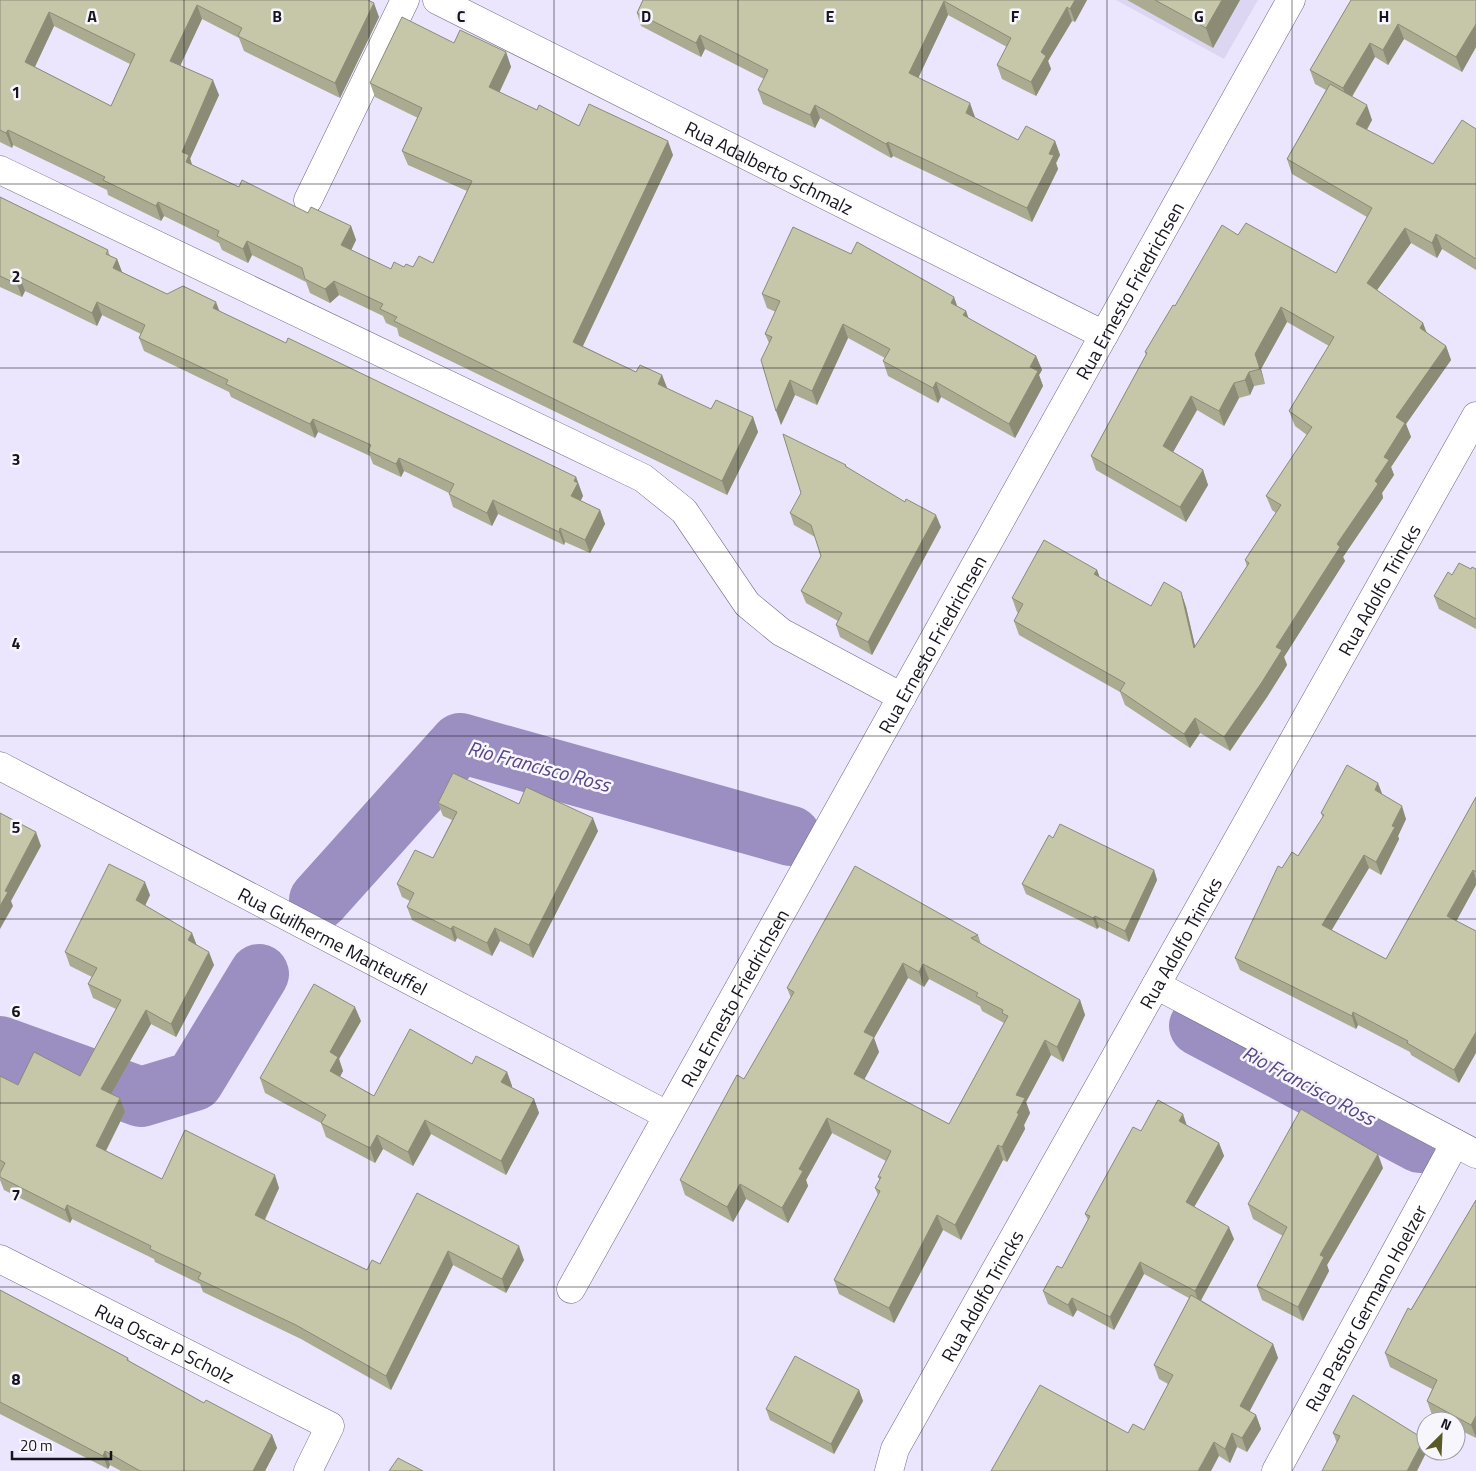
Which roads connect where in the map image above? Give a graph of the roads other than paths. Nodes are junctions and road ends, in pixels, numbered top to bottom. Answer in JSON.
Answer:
{"nodes":[{"id":1,"x":405,"y":0,"type":"edge"},
{"id":2,"x":437,"y":0,"type":"edge"},
{"id":3,"x":1291,"y":0,"type":"edge"},
{"id":4,"x":0,"y":170,"type":"edge"},
{"id":5,"x":308,"y":200,"type":"dead end"},
{"id":6,"x":1104,"y":335,"type":"junction"},
{"id":7,"x":1476,"y":416,"type":"edge"},
{"id":8,"x":902,"y":697,"type":"junction"},
{"id":9,"x":0,"y":766,"type":"edge"},
{"id":10,"x":1156,"y":985,"type":"junction"},
{"id":11,"x":668,"y":1115,"type":"junction"},
{"id":12,"x":1466,"y":1149,"type":"edge"},
{"id":13,"x":0,"y":1259,"type":"edge"},
{"id":14,"x":571,"y":1289,"type":"dead end"},
{"id":15,"x":308,"y":1471,"type":"edge"},
{"id":16,"x":889,"y":1471,"type":"edge"},
{"id":17,"x":1276,"y":1471,"type":"edge"}],
"edges":[{"from":1,"to":5,"type":"street"},
{"from":2,"to":6,"type":"street","name":"Rua Adalberto Schmalz"},
{"from":3,"to":6,"type":"street","name":"Rua Ernesto Friedrichsen"},
{"from":4,"to":8,"type":"street"},
{"from":6,"to":8,"type":"street","name":"Rua Ernesto Friedrichsen"},
{"from":7,"to":10,"type":"street","name":"Rua Adolfo Trincks"},
{"from":8,"to":11,"type":"street","name":"Rua Ernesto Friedrichsen"},
{"from":9,"to":11,"type":"street","name":"Rua Guilherme Manteuffel"},
{"from":10,"to":12,"type":"street"},
{"from":10,"to":16,"type":"street","name":"Rua Adolfo Trincks"},
{"from":11,"to":14,"type":"street","name":"Rua Ernesto Friedrichsen"},
{"from":12,"to":17,"type":"street","name":"Rua Pastor Germano Hoelzer"},
{"from":13,"to":15,"type":"street","name":"Rua Oscar P Scholz"}]}
